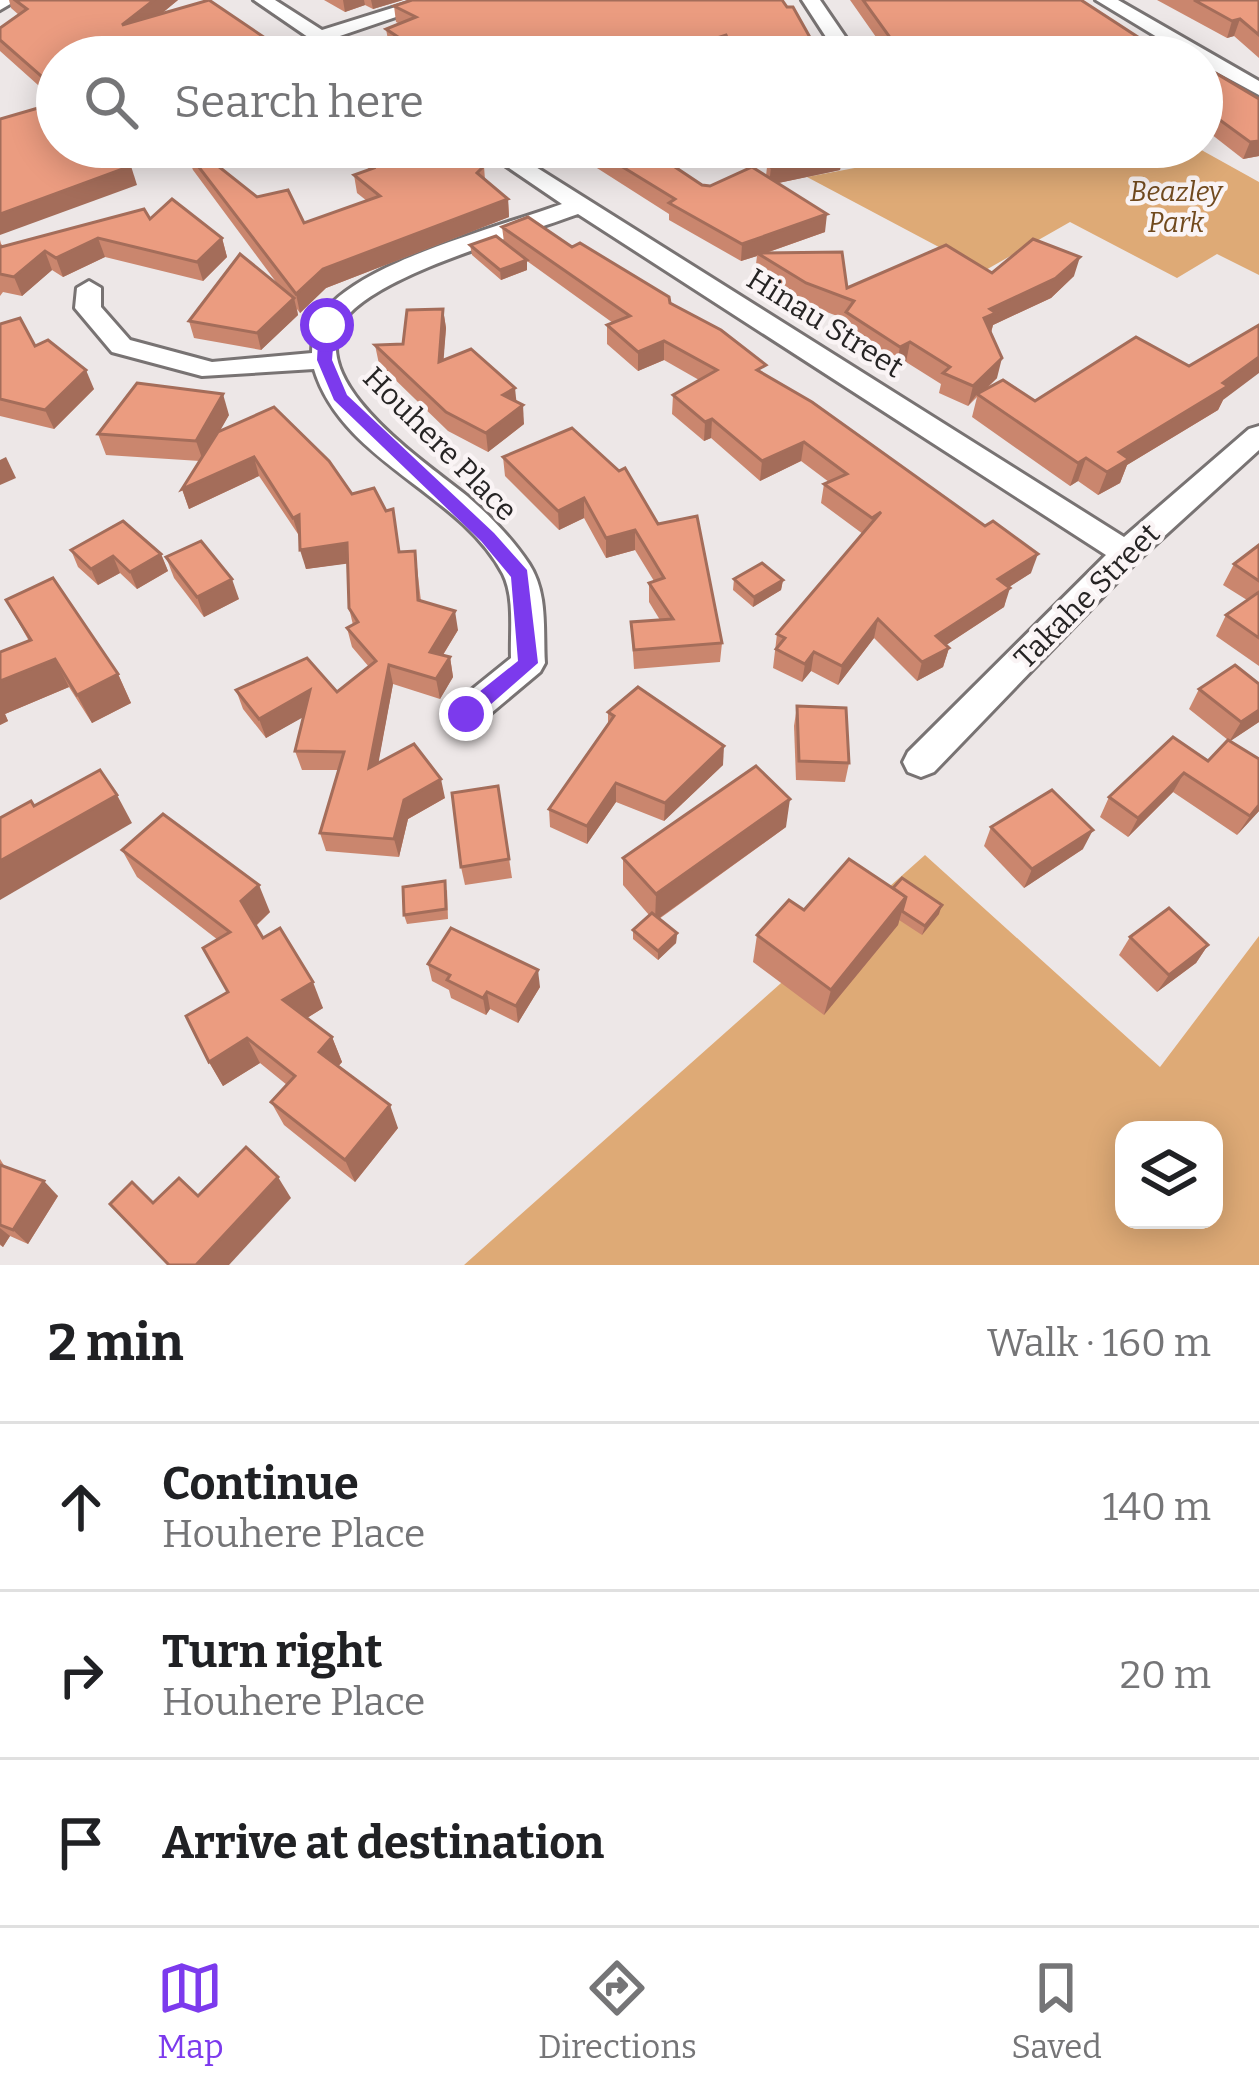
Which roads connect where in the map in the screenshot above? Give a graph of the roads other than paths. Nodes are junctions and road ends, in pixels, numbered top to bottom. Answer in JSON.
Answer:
{"nodes":[{"id":1,"x":263,"y":0,"type":"edge"},
{"id":2,"x":436,"y":0,"type":"edge"},
{"id":3,"x":811,"y":0,"type":"edge"},
{"id":4,"x":1105,"y":0,"type":"edge"},
{"id":5,"x":318,"y":36,"type":"edge"},
{"id":6,"x":323,"y":36,"type":"edge"},
{"id":7,"x":835,"y":36,"type":"edge"},
{"id":8,"x":1167,"y":36,"type":"edge"},
{"id":9,"x":1223,"y":68,"type":"edge"},
{"id":10,"x":1259,"y":89,"type":"edge"},
{"id":11,"x":523,"y":168,"type":"edge"},
{"id":12,"x":580,"y":205,"type":"junction"},
{"id":13,"x":88,"y":288,"type":"dead end"},
{"id":14,"x":325,"y":360,"type":"junction"},
{"id":15,"x":1259,"y":435,"type":"edge"},
{"id":16,"x":1126,"y":553,"type":"junction"},
{"id":17,"x":466,"y":714,"type":"dead end"},
{"id":18,"x":921,"y":762,"type":"dead end"}],
"edges":[{"from":1,"to":5,"type":"street"},
{"from":2,"to":6,"type":"street"},
{"from":3,"to":7,"type":"street"},
{"from":4,"to":8,"type":"street"},
{"from":9,"to":10,"type":"street"},
{"from":11,"to":12,"type":"street","name":"Hinau Street"},
{"from":12,"to":14,"type":"street","name":"Houhere Place"},
{"from":12,"to":16,"type":"street","name":"Hinau Street"},
{"from":13,"to":14,"type":"street"},
{"from":14,"to":17,"type":"street","name":"Houhere Place"},
{"from":15,"to":16,"type":"street","name":"Takahe Street"},
{"from":16,"to":18,"type":"street","name":"Takahe Street"}]}
